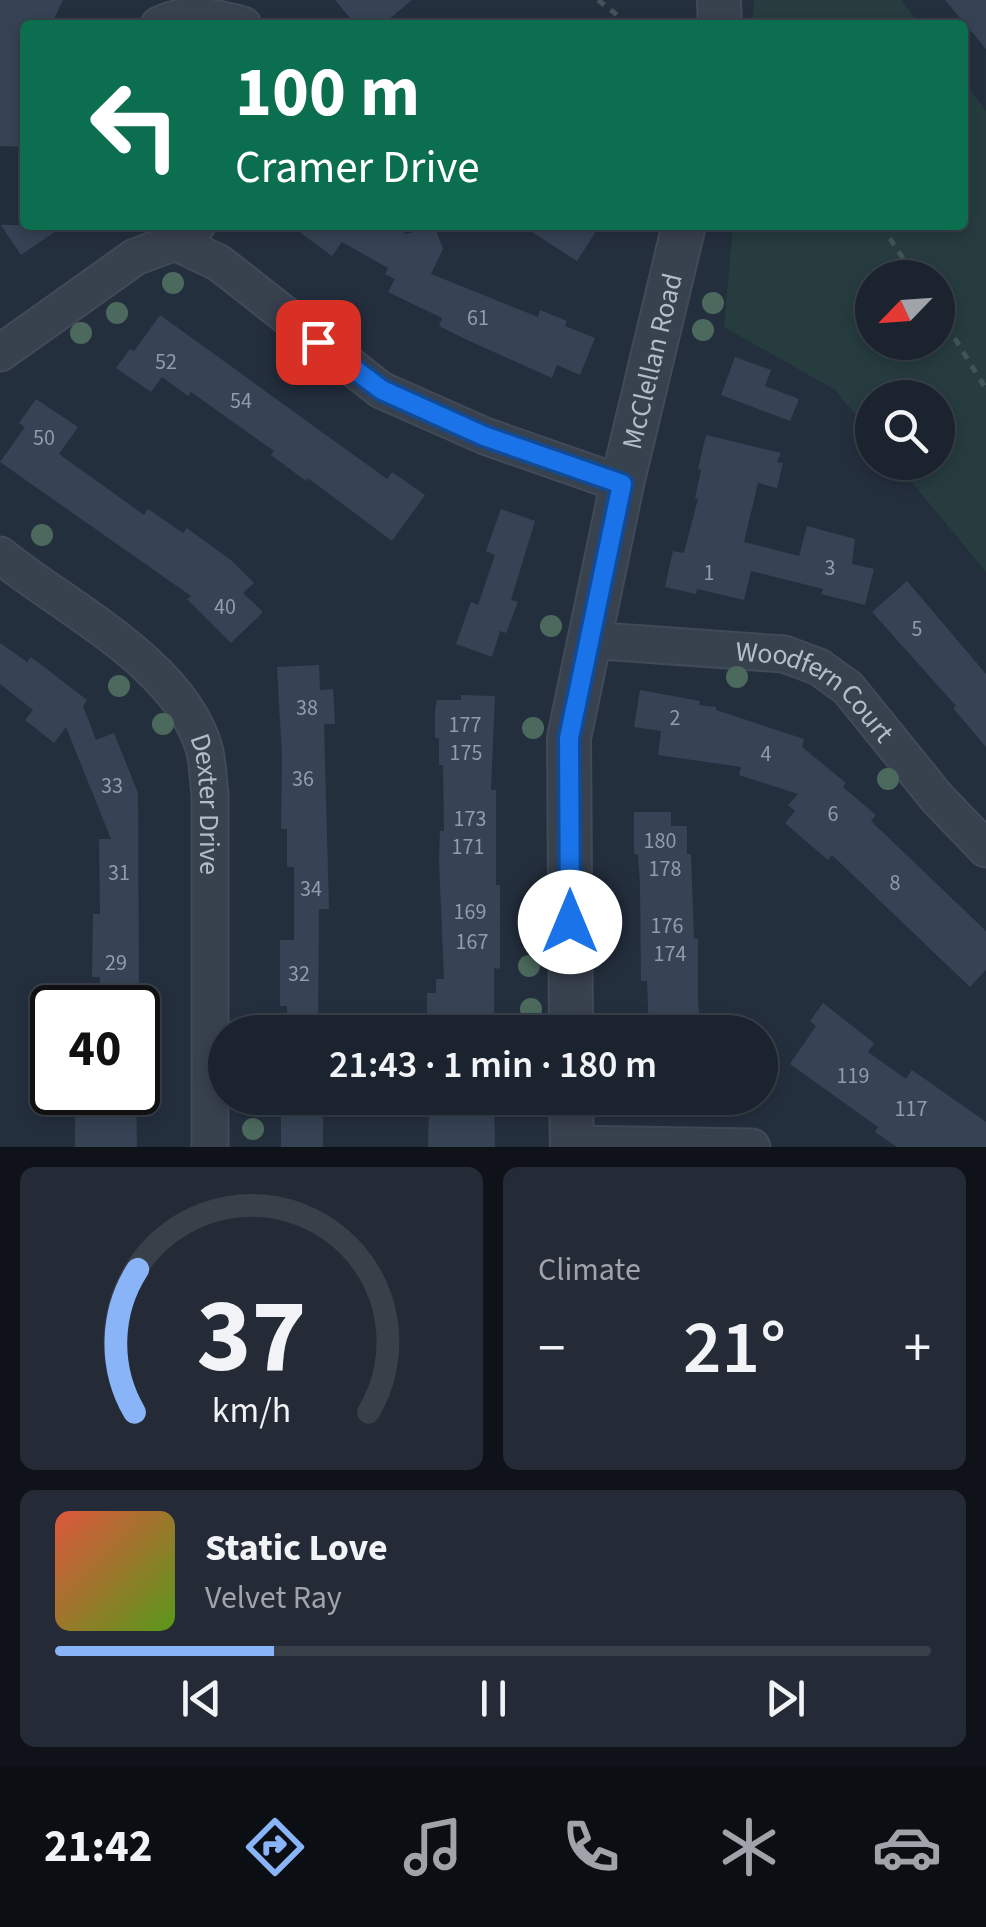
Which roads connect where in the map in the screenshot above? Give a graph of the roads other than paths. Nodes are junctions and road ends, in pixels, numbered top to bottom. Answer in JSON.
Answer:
{"nodes":[{"id":1,"x":169,"y":20,"type":"edge"},
{"id":2,"x":225,"y":20,"type":"edge"},
{"id":3,"x":683,"y":230,"type":"edge"},
{"id":4,"x":179,"y":231,"type":"edge"},
{"id":5,"x":0,"y":353,"type":"edge"},
{"id":6,"x":622,"y":484,"type":"junction"},
{"id":7,"x":0,"y":556,"type":"edge"},
{"id":8,"x":587,"y":640,"type":"junction"},
{"id":9,"x":986,"y":849,"type":"edge"},
{"id":10,"x":571,"y":1015,"type":"edge"},
{"id":11,"x":571,"y":1115,"type":"edge"},
{"id":12,"x":572,"y":1146,"type":"edge"},
{"id":13,"x":210,"y":1147,"type":"edge"},
{"id":14,"x":752,"y":1147,"type":"edge"}],
"edges":[{"from":1,"to":2,"type":"street"},
{"from":3,"to":6,"type":"street","name":"McClellan Road"},
{"from":4,"to":5,"type":"street"},
{"from":4,"to":6,"type":"street"},
{"from":6,"to":8,"type":"street","name":"McClellan Road"},
{"from":7,"to":13,"type":"street","name":"Dexter Drive"},
{"from":8,"to":9,"type":"street","name":"Woodfern Court"},
{"from":8,"to":10,"type":"street","name":"McClellan Road"},
{"from":11,"to":12,"type":"street"},
{"from":12,"to":14,"type":"street"}]}
